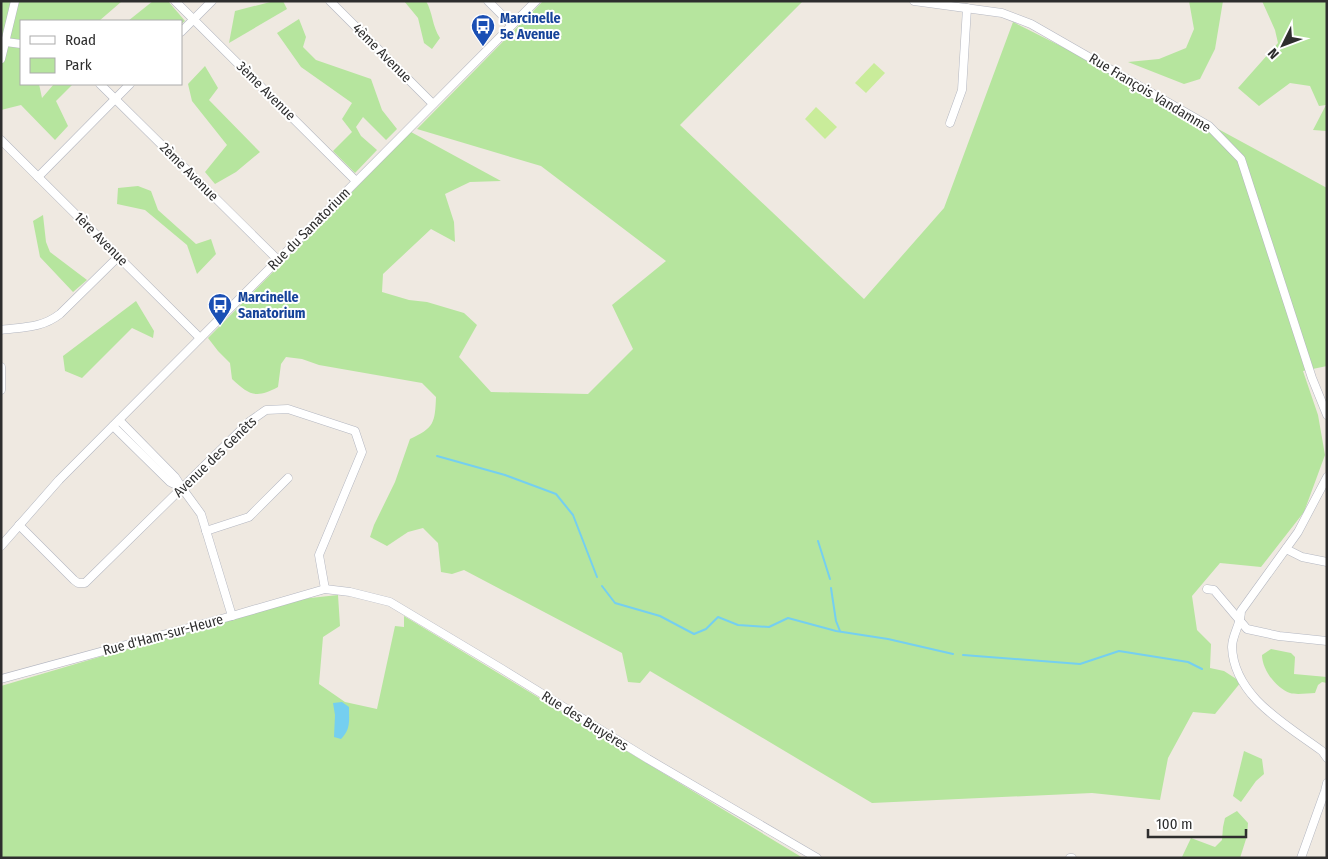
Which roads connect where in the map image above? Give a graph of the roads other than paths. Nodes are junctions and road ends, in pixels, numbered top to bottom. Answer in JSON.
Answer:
{"nodes":[{"id":1,"x":14,"y":1,"type":"edge"},
{"id":2,"x":175,"y":1,"type":"edge"},
{"id":3,"x":212,"y":1,"type":"edge"},
{"id":4,"x":330,"y":1,"type":"edge"},
{"id":5,"x":488,"y":1,"type":"edge"},
{"id":6,"x":536,"y":1,"type":"edge"},
{"id":7,"x":914,"y":1,"type":"edge"},
{"id":8,"x":967,"y":8,"type":"junction"},
{"id":9,"x":193,"y":20,"type":"junction"},
{"id":10,"x":512,"y":25,"type":"junction"},
{"id":11,"x":182,"y":31,"type":"edge"},
{"id":12,"x":6,"y":42,"type":"junction"},
{"id":13,"x":20,"y":44,"type":"edge"},
{"id":14,"x":1,"y":59,"type":"edge"},
{"id":15,"x":101,"y":85,"type":"edge"},
{"id":16,"x":129,"y":85,"type":"edge"},
{"id":17,"x":115,"y":99,"type":"junction"},
{"id":18,"x":433,"y":104,"type":"junction"},
{"id":19,"x":950,"y":123,"type":"dead end"},
{"id":20,"x":1,"y":140,"type":"edge"},
{"id":21,"x":38,"y":177,"type":"junction"},
{"id":22,"x":356,"y":182,"type":"junction"},
{"id":23,"x":118,"y":257,"type":"junction"},
{"id":24,"x":278,"y":260,"type":"junction"},
{"id":25,"x":1,"y":330,"type":"edge"},
{"id":26,"x":200,"y":338,"type":"junction"},
{"id":27,"x":1,"y":367,"type":"edge"},
{"id":28,"x":1,"y":390,"type":"edge"},
{"id":29,"x":1327,"y":415,"type":"edge"},
{"id":30,"x":116,"y":423,"type":"junction"},
{"id":31,"x":1327,"y":477,"type":"edge"},
{"id":32,"x":288,"y":478,"type":"dead end"},
{"id":33,"x":182,"y":488,"type":"junction"},
{"id":34,"x":18,"y":525,"type":"junction"},
{"id":35,"x":206,"y":531,"type":"junction"},
{"id":36,"x":1,"y":546,"type":"edge"},
{"id":37,"x":1286,"y":549,"type":"junction"},
{"id":38,"x":1327,"y":562,"type":"edge"},
{"id":39,"x":325,"y":589,"type":"junction"},
{"id":40,"x":1207,"y":589,"type":"dead end"},
{"id":41,"x":232,"y":616,"type":"junction"},
{"id":42,"x":1241,"y":620,"type":"junction"},
{"id":43,"x":1327,"y":641,"type":"edge"},
{"id":44,"x":1,"y":679,"type":"edge"},
{"id":45,"x":1327,"y":758,"type":"edge"},
{"id":46,"x":1327,"y":783,"type":"edge"},
{"id":47,"x":817,"y":858,"type":"edge"},
{"id":48,"x":1301,"y":858,"type":"edge"}],
"edges":[{"from":1,"to":12,"type":"street"},
{"from":2,"to":9,"type":"street","name":"3ème Avenue"},
{"from":3,"to":9,"type":"street"},
{"from":4,"to":18,"type":"street","name":"4ème Avenue"},
{"from":5,"to":10,"type":"street"},
{"from":6,"to":10,"type":"street","name":"Rue du Sanatorium"},
{"from":7,"to":8,"type":"street","name":"Rue François Vandamme"},
{"from":8,"to":19,"type":"street"},
{"from":8,"to":29,"type":"street","name":"Rue François Vandamme"},
{"from":9,"to":11,"type":"street"},
{"from":9,"to":22,"type":"street","name":"3ème Avenue"},
{"from":10,"to":18,"type":"street","name":"Rue du Sanatorium"},
{"from":12,"to":13,"type":"street"},
{"from":12,"to":14,"type":"street"},
{"from":15,"to":17,"type":"street","name":"2ème Avenue"},
{"from":16,"to":17,"type":"street"},
{"from":17,"to":21,"type":"street"},
{"from":17,"to":24,"type":"street","name":"2ème Avenue"},
{"from":18,"to":22,"type":"street","name":"Rue du Sanatorium"},
{"from":20,"to":21,"type":"street","name":"1ère Avenue"},
{"from":21,"to":23,"type":"street","name":"1ère Avenue"},
{"from":22,"to":24,"type":"street","name":"Rue du Sanatorium"},
{"from":23,"to":25,"type":"street"},
{"from":23,"to":26,"type":"street","name":"1ère Avenue"},
{"from":24,"to":26,"type":"street","name":"Rue du Sanatorium"},
{"from":26,"to":30,"type":"street","name":"Rue du Sanatorium"},
{"from":27,"to":28,"type":"street"},
{"from":30,"to":33,"type":"street"},
{"from":30,"to":34,"type":"street","name":"Rue du Sanatorium"},
{"from":31,"to":37,"type":"street"},
{"from":32,"to":35,"type":"street"},
{"from":33,"to":34,"type":"street","name":"Avenue des Genêts"},
{"from":33,"to":35,"type":"street"},
{"from":33,"to":39,"type":"street","name":"Avenue des Genêts"},
{"from":34,"to":36,"type":"street","name":"Rue du Sanatorium"},
{"from":35,"to":41,"type":"street"},
{"from":37,"to":38,"type":"street"},
{"from":37,"to":42,"type":"street"},
{"from":39,"to":41,"type":"street","name":"Rue d'Ham-sur-Heure"},
{"from":39,"to":47,"type":"street","name":"Rue des Bruyères"},
{"from":40,"to":42,"type":"street"},
{"from":41,"to":44,"type":"street","name":"Rue d'Ham-sur-Heure"},
{"from":42,"to":43,"type":"street"},
{"from":42,"to":45,"type":"street"},
{"from":46,"to":48,"type":"street"}]}
